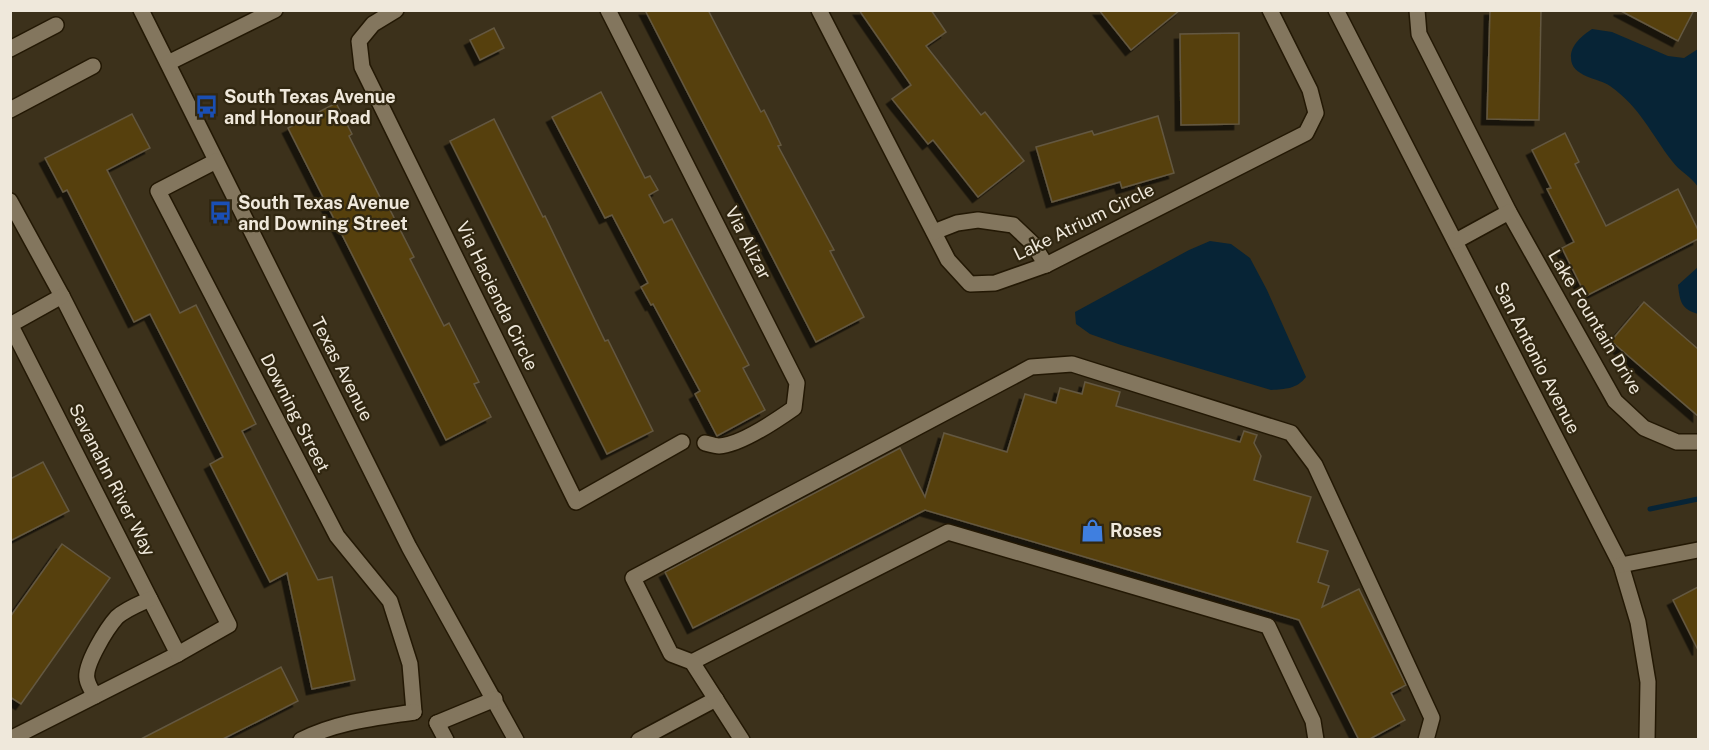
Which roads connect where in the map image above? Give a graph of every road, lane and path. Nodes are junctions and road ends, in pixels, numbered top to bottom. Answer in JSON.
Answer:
{"nodes":[{"id":1,"x":141,"y":10,"type":"edge"},
{"id":2,"x":275,"y":10,"type":"edge"},
{"id":3,"x":396,"y":10,"type":"edge"},
{"id":4,"x":608,"y":10,"type":"edge"},
{"id":5,"x":819,"y":10,"type":"edge"},
{"id":6,"x":1270,"y":10,"type":"edge"},
{"id":7,"x":1336,"y":10,"type":"edge"},
{"id":8,"x":1417,"y":10,"type":"edge"},
{"id":9,"x":56,"y":25,"type":"dead end"},
{"id":10,"x":10,"y":49,"type":"edge"},
{"id":11,"x":168,"y":63,"type":"junction"},
{"id":12,"x":93,"y":66,"type":"dead end"},
{"id":13,"x":10,"y":110,"type":"edge"},
{"id":14,"x":216,"y":161,"type":"junction"},
{"id":15,"x":10,"y":201,"type":"edge"},
{"id":16,"x":1509,"y":212,"type":"junction"},
{"id":17,"x":934,"y":232,"type":"junction"},
{"id":18,"x":1456,"y":241,"type":"junction"},
{"id":19,"x":1046,"y":265,"type":"junction"},
{"id":20,"x":62,"y":296,"type":"junction"},
{"id":21,"x":11,"y":325,"type":"edge"},
{"id":22,"x":682,"y":442,"type":"dead end"},
{"id":23,"x":1698,"y":442,"type":"edge"},
{"id":24,"x":705,"y":443,"type":"dead end"},
{"id":25,"x":1698,"y":550,"type":"edge"},
{"id":26,"x":1621,"y":565,"type":"junction"},
{"id":27,"x":150,"y":598,"type":"junction"},
{"id":28,"x":178,"y":654,"type":"junction"},
{"id":29,"x":692,"y":662,"type":"junction"},
{"id":30,"x":95,"y":696,"type":"junction"},
{"id":31,"x":495,"y":699,"type":"junction"},
{"id":32,"x":716,"y":699,"type":"junction"},
{"id":33,"x":414,"y":712,"type":"junction"},
{"id":34,"x":437,"y":723,"type":"junction"},
{"id":35,"x":10,"y":739,"type":"edge"},
{"id":36,"x":742,"y":739,"type":"edge"},
{"id":37,"x":301,"y":740,"type":"edge"},
{"id":38,"x":446,"y":740,"type":"edge"},
{"id":39,"x":516,"y":740,"type":"edge"},
{"id":40,"x":639,"y":740,"type":"edge"},
{"id":41,"x":1316,"y":740,"type":"edge"},
{"id":42,"x":1426,"y":740,"type":"edge"},
{"id":43,"x":1647,"y":740,"type":"edge"}],
"edges":[{"from":1,"to":11,"type":"street","name":"Texas Avenue"},
{"from":2,"to":11,"type":"street"},
{"from":3,"to":22,"type":"street","name":"Via Hacienda Circle"},
{"from":4,"to":24,"type":"street","name":"Via Alizar"},
{"from":5,"to":17,"type":"street","name":"Lake Atrium Circle"},
{"from":6,"to":19,"type":"street","name":"Lake Atrium Circle"},
{"from":7,"to":18,"type":"street","name":"San Antonio Avenue"},
{"from":8,"to":16,"type":"street","name":"Lake Fountain Drive"},
{"from":9,"to":10,"type":"street"},
{"from":11,"to":14,"type":"street","name":"Texas Avenue"},
{"from":12,"to":13,"type":"street"},
{"from":14,"to":31,"type":"street","name":"Texas Avenue"},
{"from":14,"to":33,"type":"street","name":"Downing Street"},
{"from":15,"to":20,"type":"street"},
{"from":16,"to":18,"type":"street"},
{"from":16,"to":23,"type":"street","name":"Lake Fountain Drive"},
{"from":17,"to":19,"type":"street"},
{"from":17,"to":19,"type":"street","name":"Lake Atrium Circle"},
{"from":18,"to":26,"type":"street","name":"San Antonio Avenue"},
{"from":20,"to":21,"type":"street"},
{"from":20,"to":28,"type":"street"},
{"from":21,"to":27,"type":"street","name":"Savanahn River Way"},
{"from":25,"to":26,"type":"street"},
{"from":26,"to":43,"type":"street","name":"San Antonio Avenue"},
{"from":27,"to":28,"type":"street","name":"Savanahn River Way"},
{"from":27,"to":30,"type":"street"},
{"from":28,"to":30,"type":"street"},
{"from":29,"to":32,"type":"street"},
{"from":29,"to":41,"type":"street"},
{"from":29,"to":42,"type":"street"},
{"from":30,"to":35,"type":"street"},
{"from":31,"to":34,"type":"street"},
{"from":31,"to":39,"type":"street","name":"Texas Avenue"},
{"from":32,"to":36,"type":"street"},
{"from":32,"to":40,"type":"street"},
{"from":33,"to":34,"type":"street"},
{"from":33,"to":37,"type":"street"},
{"from":34,"to":38,"type":"street"}]}
